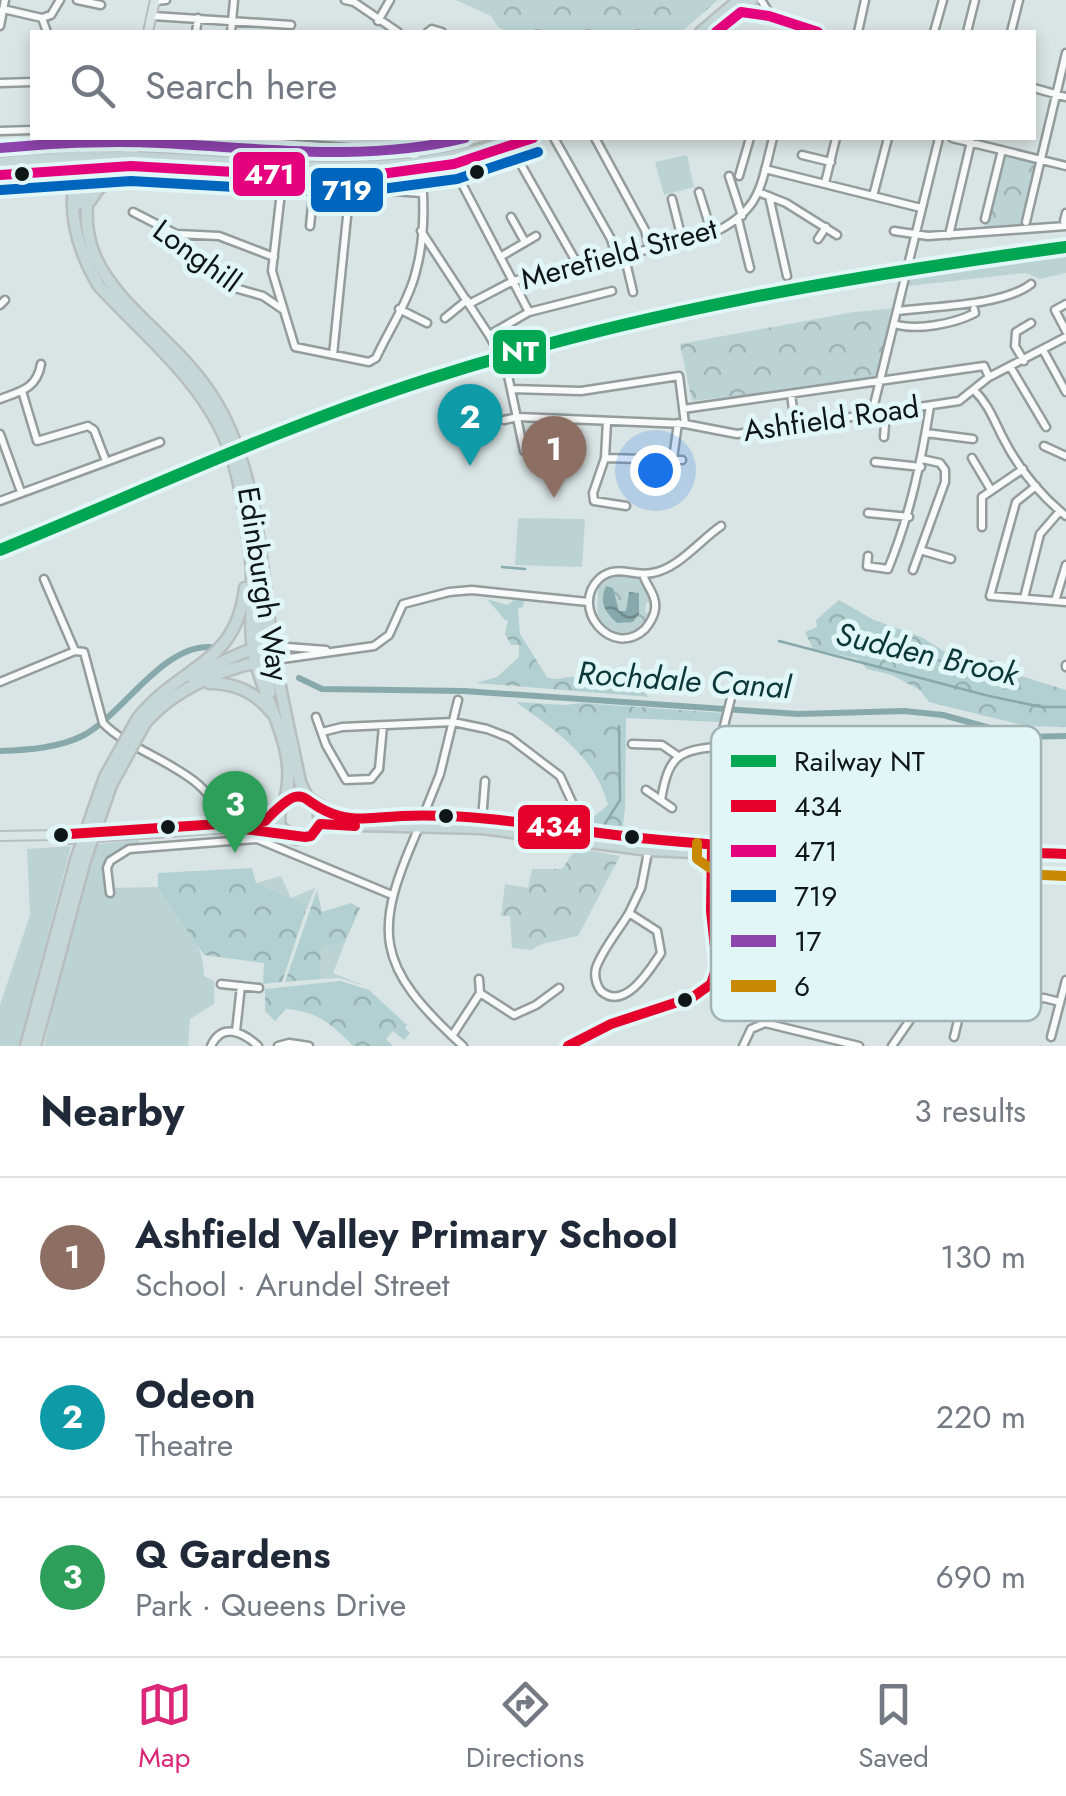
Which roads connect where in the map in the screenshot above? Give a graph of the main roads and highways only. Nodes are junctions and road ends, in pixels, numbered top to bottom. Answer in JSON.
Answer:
{"nodes":[{"id":1,"x":155,"y":0,"type":"edge"},
{"id":2,"x":749,"y":2,"type":"edge"},
{"id":3,"x":149,"y":30,"type":"edge"},
{"id":4,"x":704,"y":30,"type":"edge"},
{"id":5,"x":718,"y":30,"type":"edge"},
{"id":6,"x":91,"y":140,"type":"edge"},
{"id":7,"x":102,"y":140,"type":"edge"},
{"id":8,"x":118,"y":140,"type":"edge"},
{"id":9,"x":506,"y":143,"type":"edge"},
{"id":10,"x":145,"y":159,"type":"junction"},
{"id":11,"x":0,"y":163,"type":"edge"},
{"id":12,"x":87,"y":164,"type":"junction"},
{"id":13,"x":130,"y":166,"type":"junction"},
{"id":14,"x":418,"y":168,"type":"junction"},
{"id":15,"x":52,"y":171,"type":"junction"},
{"id":16,"x":0,"y":175,"type":"edge"},
{"id":17,"x":85,"y":210,"type":"junction"},
{"id":18,"x":74,"y":228,"type":"junction"},
{"id":19,"x":78,"y":243,"type":"junction"},
{"id":20,"x":248,"y":542,"type":"junction"},
{"id":21,"x":264,"y":654,"type":"junction"},
{"id":22,"x":198,"y":684,"type":"junction"},
{"id":23,"x":171,"y":685,"type":"junction"},
{"id":24,"x":142,"y":720,"type":"junction"},
{"id":25,"x":281,"y":732,"type":"junction"},
{"id":26,"x":307,"y":796,"type":"junction"},
{"id":27,"x":282,"y":804,"type":"junction"},
{"id":28,"x":318,"y":806,"type":"junction"},
{"id":29,"x":422,"y":820,"type":"junction"},
{"id":30,"x":320,"y":824,"type":"junction"},
{"id":31,"x":220,"y":826,"type":"junction"},
{"id":32,"x":283,"y":832,"type":"junction"},
{"id":33,"x":0,"y":836,"type":"edge"},
{"id":34,"x":711,"y":849,"type":"edge"},
{"id":35,"x":1041,"y":857,"type":"edge"},
{"id":36,"x":1066,"y":858,"type":"edge"},
{"id":37,"x":81,"y":860,"type":"junction"},
{"id":38,"x":26,"y":1046,"type":"edge"},
{"id":39,"x":35,"y":1046,"type":"edge"}],
"edges":[{"from":1,"to":3,"type":"main road"},
{"from":2,"to":4,"type":"highway"},
{"from":2,"to":5,"type":"highway"},
{"from":6,"to":12,"type":"main road"},
{"from":7,"to":12,"type":"main road"},
{"from":8,"to":10,"type":"main road"},
{"from":9,"to":14,"type":"highway"},
{"from":10,"to":12,"type":"highway"},
{"from":10,"to":14,"type":"highway"},
{"from":11,"to":12,"type":"highway"},
{"from":12,"to":13,"type":"highway"},
{"from":12,"to":15,"type":"highway"},
{"from":12,"to":17,"type":"highway","name":"Edinburgh Way"},
{"from":12,"to":18,"type":"highway","name":"Edinburgh Way"},
{"from":12,"to":19,"type":"highway","name":"Edinburgh Way"},
{"from":13,"to":14,"type":"highway"},
{"from":13,"to":17,"type":"highway"},
{"from":15,"to":16,"type":"highway"},
{"from":15,"to":18,"type":"highway"},
{"from":17,"to":21,"type":"highway","name":"Edinburgh Way"},
{"from":18,"to":19,"type":"highway","name":"Edinburgh Way"},
{"from":19,"to":20,"type":"highway","name":"Edinburgh Way"},
{"from":20,"to":21,"type":"highway","name":"Edinburgh Way"},
{"from":20,"to":23,"type":"highway"},
{"from":21,"to":22,"type":"highway"},
{"from":21,"to":23,"type":"highway"},
{"from":21,"to":25,"type":"highway","name":"Edinburgh Way"},
{"from":21,"to":26,"type":"highway","name":"Edinburgh Way"},
{"from":22,"to":24,"type":"highway"},
{"from":22,"to":25,"type":"highway"},
{"from":23,"to":24,"type":"highway"},
{"from":24,"to":37,"type":"highway","bridge":true},
{"from":25,"to":27,"type":"highway","name":"Edinburgh Way"},
{"from":26,"to":27,"type":"highway"},
{"from":26,"to":28,"type":"highway"},
{"from":27,"to":31,"type":"main road"},
{"from":27,"to":32,"type":"highway"},
{"from":28,"to":29,"type":"highway"},
{"from":28,"to":30,"type":"highway"},
{"from":29,"to":30,"type":"highway"},
{"from":29,"to":34,"type":"highway"},
{"from":30,"to":32,"type":"highway"},
{"from":31,"to":32,"type":"main road"},
{"from":31,"to":33,"type":"main road"},
{"from":35,"to":36,"type":"highway"},
{"from":37,"to":38,"type":"highway"},
{"from":37,"to":39,"type":"highway"}]}
